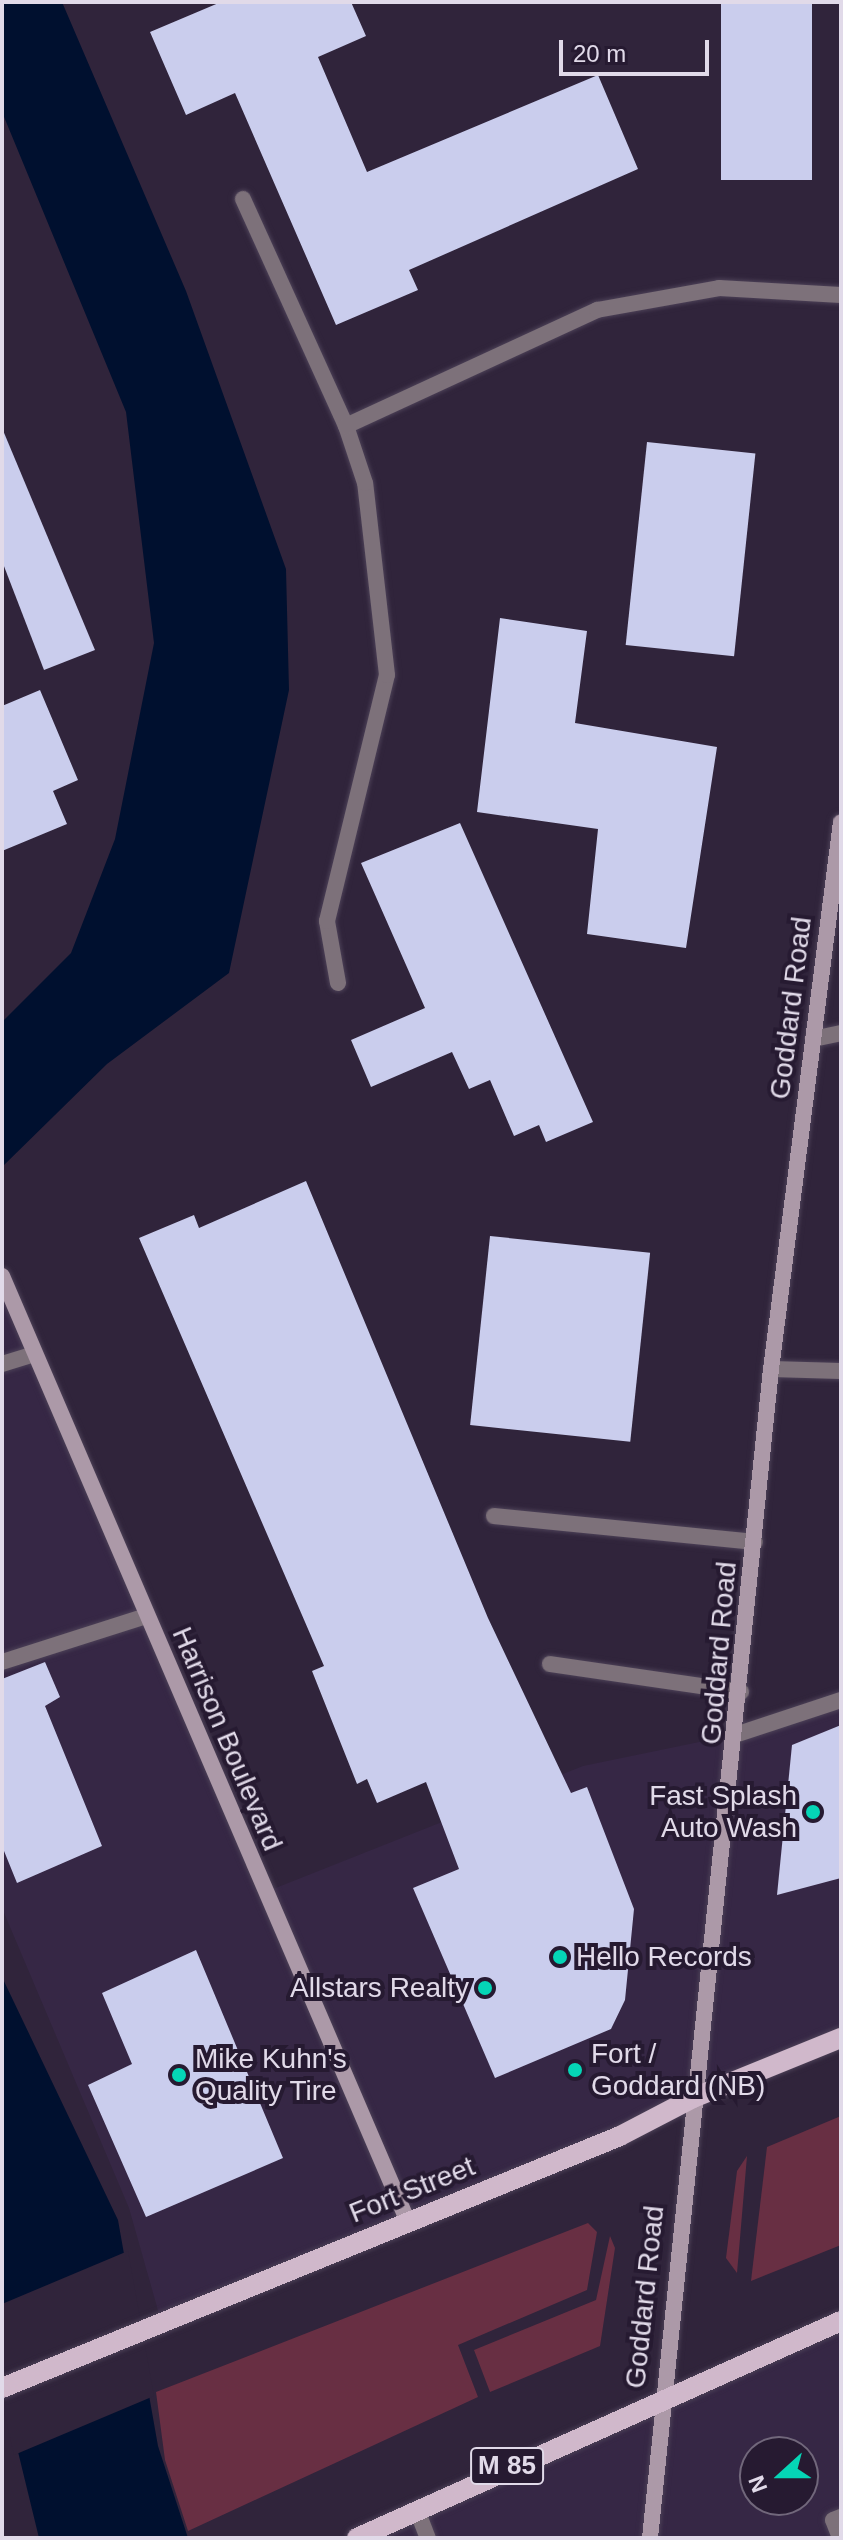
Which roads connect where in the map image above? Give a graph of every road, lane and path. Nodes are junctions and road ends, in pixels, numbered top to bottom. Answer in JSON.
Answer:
{"nodes":[{"id":1,"x":243,"y":199,"type":"dead end"},
{"id":2,"x":841,"y":295,"type":"edge"},
{"id":3,"x":346,"y":426,"type":"junction"},
{"id":4,"x":841,"y":822,"type":"edge"},
{"id":5,"x":338,"y":983,"type":"dead end"},
{"id":6,"x":841,"y":1033,"type":"edge"},
{"id":7,"x":813,"y":1039,"type":"junction"},
{"id":8,"x":2,"y":1276,"type":"edge"},
{"id":9,"x":35,"y":1354,"type":"junction"},
{"id":10,"x":2,"y":1364,"type":"edge"},
{"id":11,"x":771,"y":1369,"type":"junction"},
{"id":12,"x":841,"y":1371,"type":"edge"},
{"id":13,"x":494,"y":1516,"type":"dead end"},
{"id":14,"x":755,"y":1542,"type":"junction"},
{"id":15,"x":146,"y":1616,"type":"junction"},
{"id":16,"x":2,"y":1662,"type":"edge"},
{"id":17,"x":550,"y":1664,"type":"dead end"},
{"id":18,"x":741,"y":1692,"type":"junction"},
{"id":19,"x":841,"y":1700,"type":"edge"},
{"id":20,"x":738,"y":1734,"type":"junction"},
{"id":21,"x":841,"y":2038,"type":"edge"},
{"id":22,"x":693,"y":2098,"type":"junction"},
{"id":23,"x":408,"y":2222,"type":"junction"},
{"id":24,"x":841,"y":2321,"type":"edge"},
{"id":25,"x":2,"y":2388,"type":"edge"},
{"id":26,"x":660,"y":2400,"type":"junction"},
{"id":27,"x":417,"y":2510,"type":"junction"},
{"id":28,"x":841,"y":2517,"type":"edge"},
{"id":29,"x":357,"y":2538,"type":"edge"},
{"id":30,"x":428,"y":2538,"type":"edge"},
{"id":31,"x":650,"y":2538,"type":"edge"},
{"id":32,"x":840,"y":2538,"type":"edge"}],
"edges":[{"from":1,"to":3,"type":"street"},
{"from":2,"to":3,"type":"street"},
{"from":3,"to":5,"type":"street"},
{"from":4,"to":7,"type":"street","name":"Goddard Road"},
{"from":6,"to":7,"type":"street"},
{"from":7,"to":11,"type":"street","name":"Goddard Road"},
{"from":8,"to":9,"type":"street","name":"Harrison Boulevard"},
{"from":9,"to":10,"type":"street"},
{"from":9,"to":15,"type":"street","name":"Harrison Boulevard"},
{"from":11,"to":12,"type":"street"},
{"from":11,"to":14,"type":"street","name":"Goddard Road"},
{"from":13,"to":14,"type":"street"},
{"from":14,"to":18,"type":"street","name":"Goddard Road"},
{"from":15,"to":16,"type":"street"},
{"from":15,"to":23,"type":"street","name":"Harrison Boulevard"},
{"from":17,"to":18,"type":"street"},
{"from":18,"to":20,"type":"street","name":"Goddard Road"},
{"from":19,"to":20,"type":"street"},
{"from":20,"to":22,"type":"street","name":"Goddard Road"},
{"from":21,"to":22,"type":"main road","name":"Fort Street"},
{"from":22,"to":23,"type":"main road","name":"Fort Street"},
{"from":22,"to":26,"type":"street","name":"Goddard Road"},
{"from":23,"to":25,"type":"main road","name":"Fort Street"},
{"from":24,"to":26,"type":"main road","number":"M 85"},
{"from":26,"to":27,"type":"main road","number":"M 85"},
{"from":26,"to":31,"type":"street","name":"Goddard Road"},
{"from":27,"to":29,"type":"main road","number":"M 85"},
{"from":27,"to":30,"type":"street"},
{"from":28,"to":32,"type":"street"}]}
